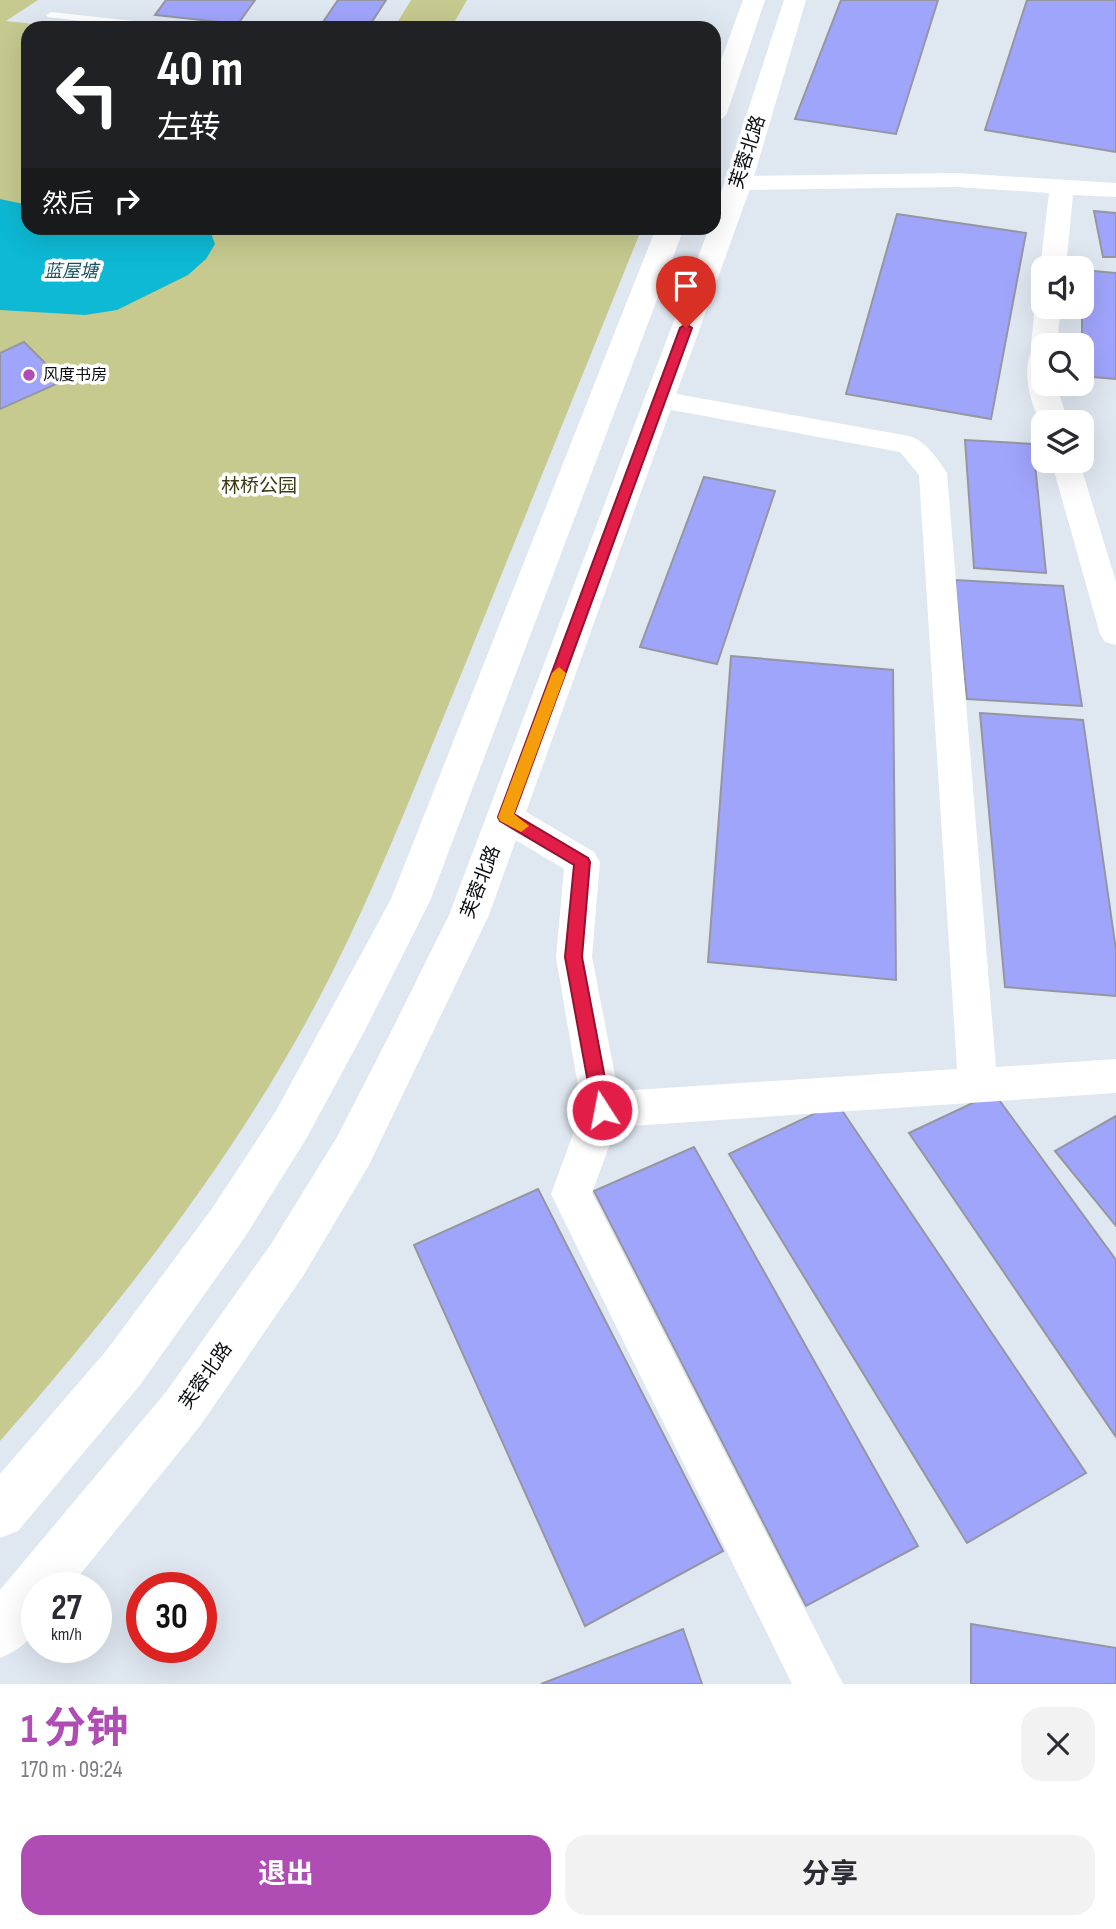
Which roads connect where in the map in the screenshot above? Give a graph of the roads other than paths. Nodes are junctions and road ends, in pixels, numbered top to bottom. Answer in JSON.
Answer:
{"nodes":[{"id":1,"x":754,"y":0,"type":"edge"},
{"id":2,"x":795,"y":0,"type":"edge"},
{"id":3,"x":51,"y":15,"type":"dead end"},
{"id":4,"x":107,"y":21,"type":"edge"},
{"id":5,"x":721,"y":90,"type":"edge"},
{"id":6,"x":738,"y":183,"type":"junction"},
{"id":7,"x":1062,"y":187,"type":"junction"},
{"id":8,"x":1116,"y":190,"type":"edge"},
{"id":9,"x":721,"y":230,"type":"edge"},
{"id":10,"x":667,"y":235,"type":"edge"},
{"id":11,"x":719,"y":235,"type":"edge"},
{"id":12,"x":1054,"y":256,"type":"edge"},
{"id":13,"x":660,"y":400,"type":"junction"},
{"id":14,"x":1069,"y":473,"type":"edge"},
{"id":15,"x":1116,"y":634,"type":"edge"},
{"id":16,"x":506,"y":817,"type":"junction"},
{"id":17,"x":1116,"y":1076,"type":"edge"},
{"id":18,"x":978,"y":1084,"type":"junction"},
{"id":19,"x":602,"y":1110,"type":"junction"},
{"id":20,"x":0,"y":1513,"type":"edge"},
{"id":21,"x":0,"y":1631,"type":"edge"},
{"id":22,"x":818,"y":1684,"type":"edge"}],
"edges":[{"from":1,"to":5,"type":"main road"},
{"from":2,"to":6,"type":"main road","name":"芙蓉北路"},
{"from":3,"to":4,"type":"lane"},
{"from":6,"to":7,"type":"street"},
{"from":6,"to":9,"type":"main road","name":"芙蓉北路"},
{"from":7,"to":8,"type":"street"},
{"from":7,"to":12,"type":"street"},
{"from":10,"to":20,"type":"main road"},
{"from":11,"to":13,"type":"main road","name":"芙蓉北路"},
{"from":13,"to":16,"type":"main road","name":"芙蓉北路"},
{"from":13,"to":18,"type":"street"},
{"from":14,"to":15,"type":"street"},
{"from":16,"to":19,"type":"street"},
{"from":16,"to":21,"type":"main road","name":"芙蓉北路"},
{"from":17,"to":18,"type":"street"},
{"from":18,"to":19,"type":"street"},
{"from":19,"to":22,"type":"street"}]}
